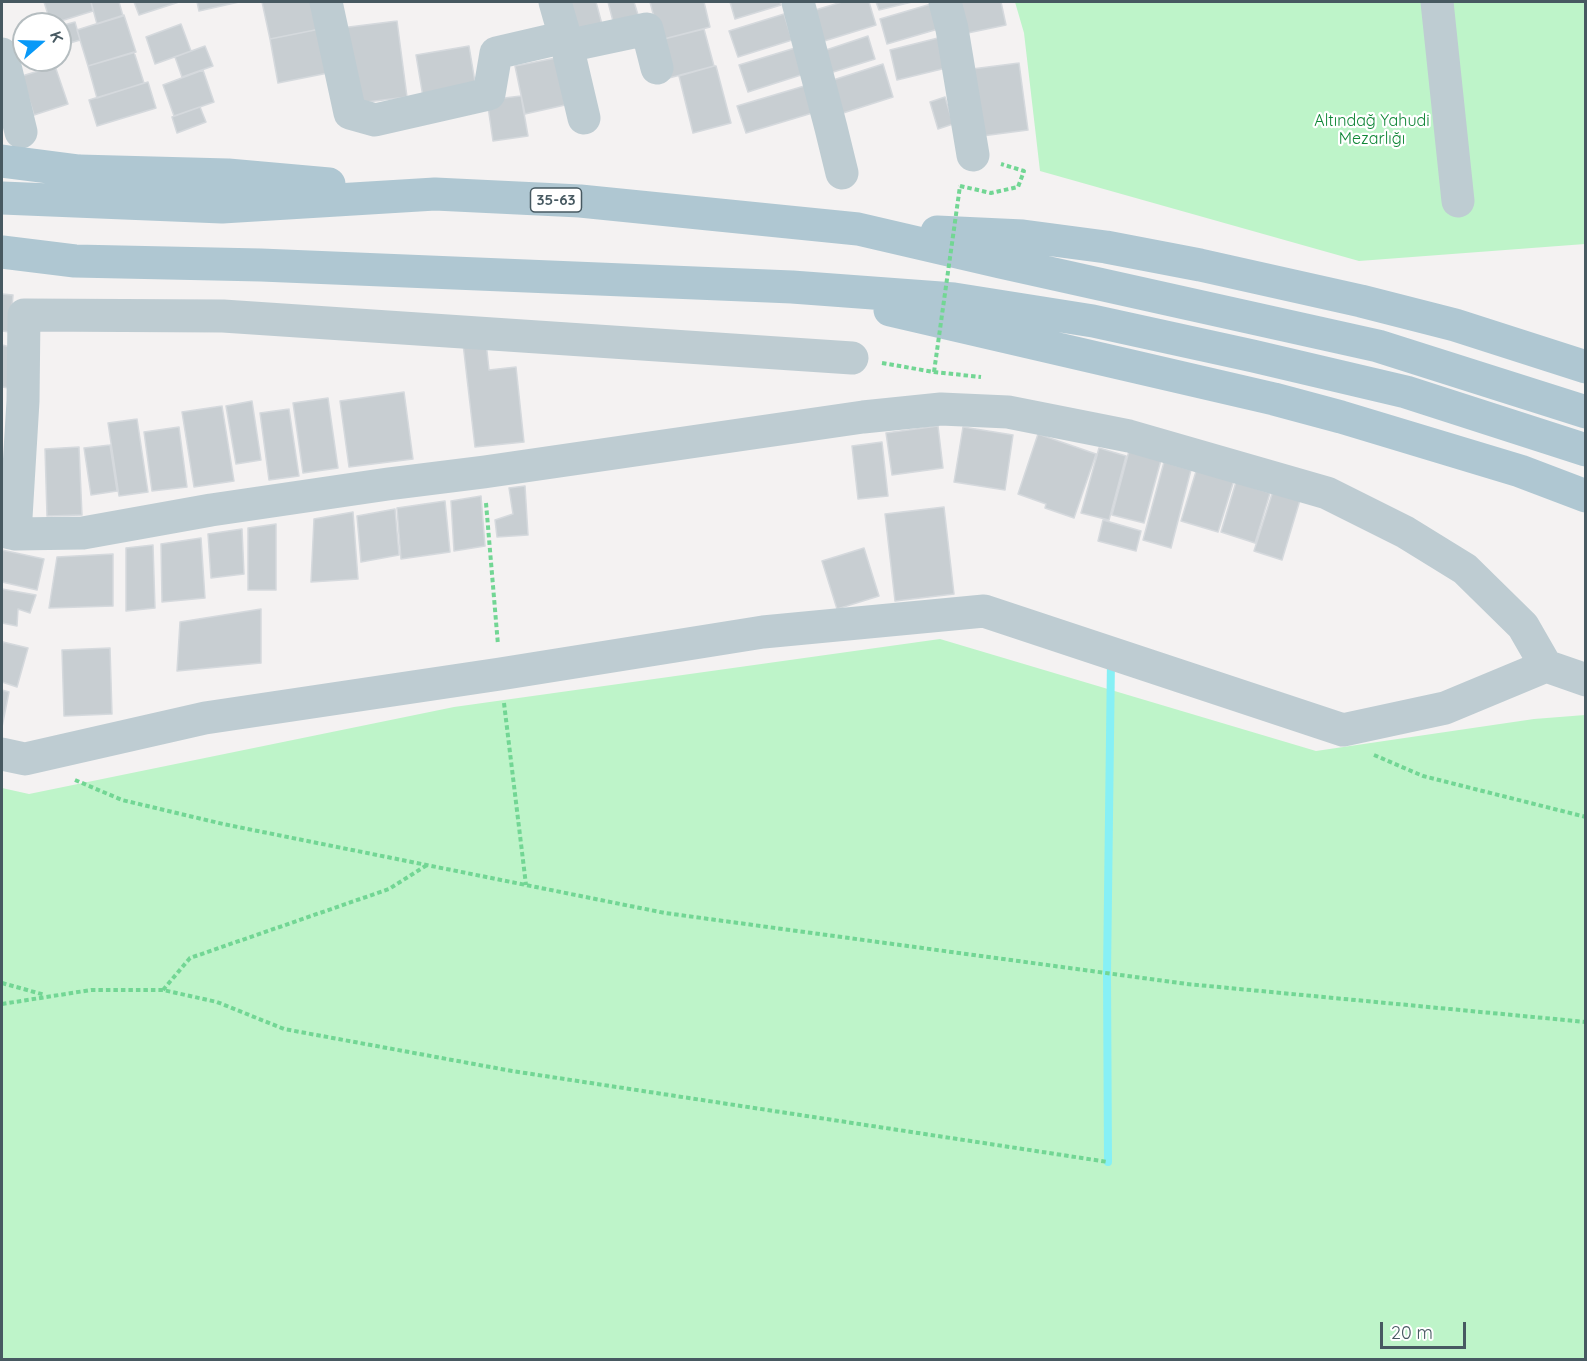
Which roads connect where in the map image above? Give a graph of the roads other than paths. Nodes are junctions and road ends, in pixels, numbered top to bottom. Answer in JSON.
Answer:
{"nodes":[{"id":1,"x":326,"y":2,"type":"edge"},
{"id":2,"x":555,"y":2,"type":"edge"},
{"id":3,"x":798,"y":2,"type":"edge"},
{"id":4,"x":945,"y":2,"type":"edge"},
{"id":5,"x":1437,"y":2,"type":"edge"},
{"id":6,"x":566,"y":42,"type":"junction"},
{"id":7,"x":2,"y":54,"type":"edge"},
{"id":8,"x":657,"y":68,"type":"dead end"},
{"id":9,"x":584,"y":118,"type":"dead end"},
{"id":10,"x":21,"y":132,"type":"dead end"},
{"id":11,"x":973,"y":155,"type":"road end"},
{"id":12,"x":2,"y":161,"type":"edge"},
{"id":13,"x":842,"y":173,"type":"dead end"},
{"id":14,"x":435,"y":194,"type":"junction"},
{"id":15,"x":2,"y":198,"type":"edge"},
{"id":16,"x":1458,"y":201,"type":"dead end"},
{"id":17,"x":858,"y":229,"type":"junction"},
{"id":18,"x":2,"y":252,"type":"edge"},
{"id":19,"x":792,"y":287,"type":"junction"},
{"id":20,"x":852,"y":358,"type":"road end"},
{"id":21,"x":1586,"y":367,"type":"edge"},
{"id":22,"x":12,"y":400,"type":"edge"},
{"id":23,"x":1586,"y":412,"type":"edge"},
{"id":24,"x":1586,"y":450,"type":"edge"},
{"id":25,"x":1586,"y":496,"type":"edge"},
{"id":26,"x":8,"y":532,"type":"edge"},
{"id":27,"x":1546,"y":666,"type":"junction"},
{"id":28,"x":1586,"y":680,"type":"edge"},
{"id":29,"x":2,"y":754,"type":"edge"}],
"edges":[{"from":1,"to":6,"type":"street"},
{"from":2,"to":6,"type":"street"},
{"from":3,"to":13,"type":"street"},
{"from":4,"to":11,"type":"street"},
{"from":5,"to":16,"type":"street"},
{"from":6,"to":8,"type":"street"},
{"from":6,"to":9,"type":"street"},
{"from":7,"to":10,"type":"street"},
{"from":12,"to":14,"type":"main road"},
{"from":14,"to":15,"type":"main road","number":"35-63"},
{"from":14,"to":17,"type":"main road","number":"35-63"},
{"from":17,"to":21,"type":"main road"},
{"from":17,"to":23,"type":"main road","number":"35-63"},
{"from":18,"to":19,"type":"main road"},
{"from":19,"to":24,"type":"main road"},
{"from":19,"to":25,"type":"main road"},
{"from":20,"to":22,"type":"street"},
{"from":22,"to":26,"type":"street"},
{"from":26,"to":27,"type":"street"},
{"from":27,"to":28,"type":"street"},
{"from":27,"to":29,"type":"street"}]}
